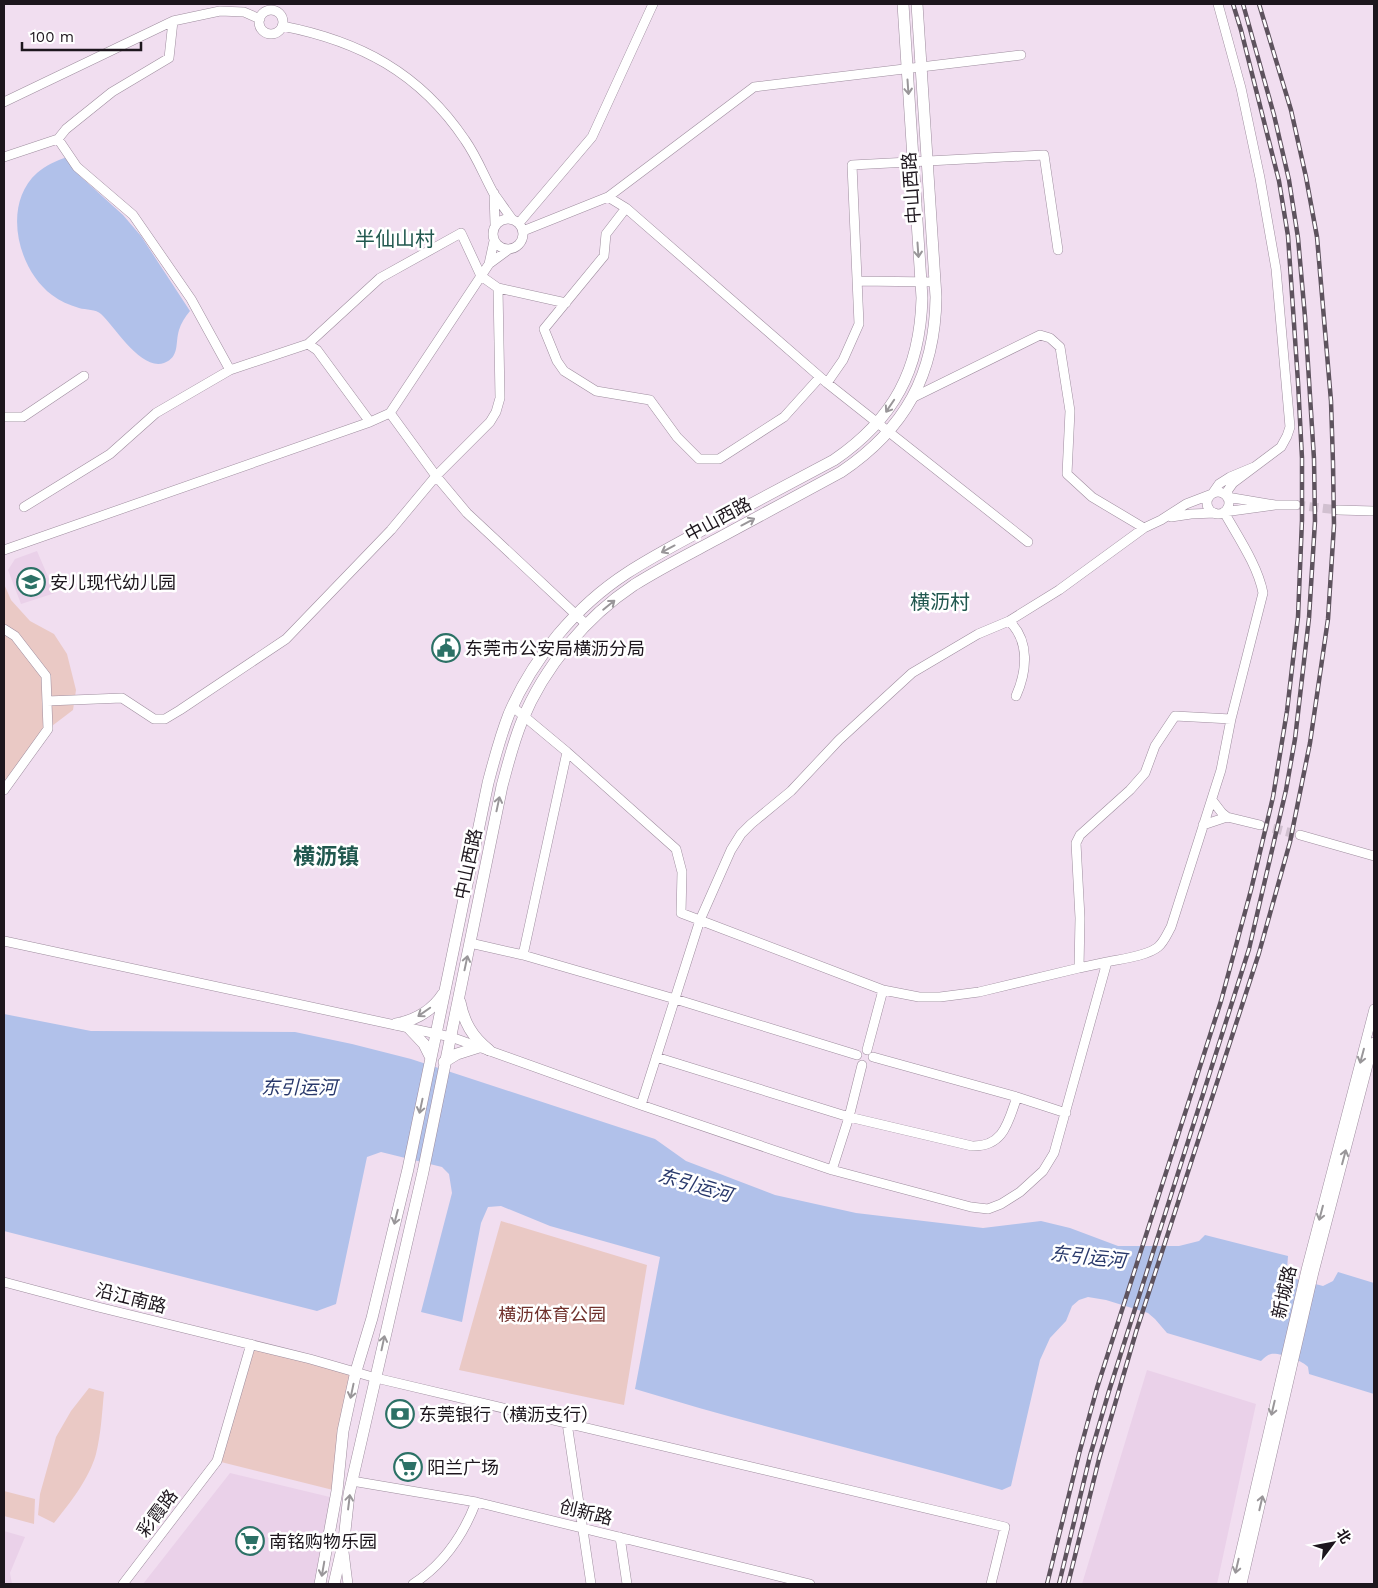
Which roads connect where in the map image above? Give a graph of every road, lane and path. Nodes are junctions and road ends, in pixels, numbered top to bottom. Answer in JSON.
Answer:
{"nodes":[{"id":1,"x":653,"y":4,"type":"edge"},
{"id":2,"x":903,"y":4,"type":"edge"},
{"id":3,"x":917,"y":4,"type":"edge"},
{"id":4,"x":1218,"y":4,"type":"edge"},
{"id":5,"x":271,"y":7,"type":"edge"},
{"id":6,"x":260,"y":19,"type":"junction"},
{"id":7,"x":173,"y":22,"type":"junction"},
{"id":8,"x":282,"y":26,"type":"junction"},
{"id":9,"x":1021,"y":56,"type":"dead end"},
{"id":10,"x":921,"y":67,"type":"junction"},
{"id":11,"x":907,"y":69,"type":"junction"},
{"id":12,"x":4,"y":102,"type":"edge"},
{"id":13,"x":58,"y":139,"type":"junction"},
{"id":14,"x":4,"y":157,"type":"edge"},
{"id":15,"x":927,"y":161,"type":"junction"},
{"id":16,"x":913,"y":162,"type":"junction"},
{"id":17,"x":494,"y":193,"type":"junction"},
{"id":18,"x":608,"y":197,"type":"junction"},
{"id":19,"x":626,"y":208,"type":"junction"},
{"id":20,"x":496,"y":224,"type":"junction"},
{"id":21,"x":518,"y":224,"type":"junction"},
{"id":22,"x":494,"y":241,"type":"junction"},
{"id":23,"x":508,"y":250,"type":"junction"},
{"id":24,"x":1058,"y":250,"type":"dead end"},
{"id":25,"x":489,"y":264,"type":"junction"},
{"id":26,"x":482,"y":276,"type":"junction"},
{"id":27,"x":858,"y":281,"type":"junction"},
{"id":28,"x":920,"y":282,"type":"junction"},
{"id":29,"x":935,"y":282,"type":"junction"},
{"id":30,"x":498,"y":288,"type":"junction"},
{"id":31,"x":566,"y":302,"type":"junction"},
{"id":32,"x":308,"y":344,"type":"junction"},
{"id":33,"x":230,"y":370,"type":"junction"},
{"id":34,"x":84,"y":376,"type":"dead end"},
{"id":35,"x":823,"y":380,"type":"junction"},
{"id":36,"x":912,"y":398,"type":"junction"},
{"id":37,"x":390,"y":413,"type":"junction"},
{"id":38,"x":4,"y":418,"type":"edge"},
{"id":39,"x":370,"y":422,"type":"junction"},
{"id":40,"x":878,"y":423,"type":"junction"},
{"id":41,"x":889,"y":432,"type":"junction"},
{"id":42,"x":1254,"y":467,"type":"junction"},
{"id":43,"x":436,"y":476,"type":"junction"},
{"id":44,"x":1212,"y":494,"type":"junction"},
{"id":45,"x":1227,"y":497,"type":"junction"},
{"id":46,"x":1275,"y":505,"type":"junction"},
{"id":47,"x":1296,"y":505,"type":"tunnel mouth"},
{"id":48,"x":24,"y":507,"type":"dead end"},
{"id":49,"x":1338,"y":510,"type":"tunnel mouth"},
{"id":50,"x":1374,"y":511,"type":"edge"},
{"id":51,"x":1224,"y":512,"type":"junction"},
{"id":52,"x":1214,"y":513,"type":"junction"},
{"id":53,"x":1161,"y":520,"type":"junction"},
{"id":54,"x":1144,"y":528,"type":"junction"},
{"id":55,"x":1028,"y":542,"type":"dead end"},
{"id":56,"x":4,"y":550,"type":"edge"},
{"id":57,"x":576,"y":616,"type":"junction"},
{"id":58,"x":1009,"y":622,"type":"junction"},
{"id":59,"x":587,"y":625,"type":"junction"},
{"id":60,"x":4,"y":629,"type":"edge"},
{"id":61,"x":1016,"y":696,"type":"dead end"},
{"id":62,"x":47,"y":701,"type":"junction"},
{"id":63,"x":513,"y":707,"type":"junction"},
{"id":64,"x":524,"y":716,"type":"junction"},
{"id":65,"x":1231,"y":718,"type":"junction"},
{"id":66,"x":567,"y":752,"type":"junction"},
{"id":67,"x":4,"y":790,"type":"edge"},
{"id":68,"x":1212,"y":800,"type":"junction"},
{"id":69,"x":1227,"y":817,"type":"junction"},
{"id":70,"x":1260,"y":825,"type":"tunnel mouth"},
{"id":71,"x":1203,"y":826,"type":"junction"},
{"id":72,"x":1300,"y":835,"type":"tunnel mouth"},
{"id":73,"x":1374,"y":856,"type":"edge"},
{"id":74,"x":700,"y":920,"type":"junction"},
{"id":75,"x":4,"y":941,"type":"edge"},
{"id":76,"x":470,"y":943,"type":"junction"},
{"id":77,"x":523,"y":955,"type":"junction"},
{"id":78,"x":1107,"y":962,"type":"junction"},
{"id":79,"x":1079,"y":968,"type":"junction"},
{"id":80,"x":446,"y":990,"type":"junction"},
{"id":81,"x":883,"y":990,"type":"junction"},
{"id":82,"x":460,"y":994,"type":"junction"},
{"id":83,"x":675,"y":999,"type":"junction"},
{"id":84,"x":1374,"y":1009,"type":"edge"},
{"id":85,"x":402,"y":1026,"type":"junction"},
{"id":86,"x":437,"y":1033,"type":"junction"},
{"id":87,"x":451,"y":1037,"type":"junction"},
{"id":88,"x":1374,"y":1042,"type":"edge"},
{"id":89,"x":484,"y":1049,"type":"junction"},
{"id":90,"x":870,"y":1054,"type":"junction"},
{"id":91,"x":857,"y":1055,"type":"junction"},
{"id":92,"x":431,"y":1058,"type":"junction"},
{"id":93,"x":656,"y":1058,"type":"junction"},
{"id":94,"x":444,"y":1062,"type":"junction"},
{"id":95,"x":862,"y":1065,"type":"junction"},
{"id":96,"x":1017,"y":1097,"type":"junction"},
{"id":97,"x":641,"y":1105,"type":"junction"},
{"id":98,"x":1066,"y":1113,"type":"junction"},
{"id":99,"x":849,"y":1117,"type":"junction"},
{"id":100,"x":832,"y":1170,"type":"junction"},
{"id":101,"x":1310,"y":1271,"type":"junction"},
{"id":102,"x":4,"y":1282,"type":"edge"},
{"id":103,"x":251,"y":1344,"type":"junction"},
{"id":104,"x":1289,"y":1361,"type":"junction"},
{"id":105,"x":356,"y":1371,"type":"junction"},
{"id":106,"x":376,"y":1378,"type":"junction"},
{"id":107,"x":568,"y":1423,"type":"junction"},
{"id":108,"x":352,"y":1481,"type":"junction"},
{"id":109,"x":476,"y":1502,"type":"junction"},
{"id":110,"x":583,"y":1528,"type":"junction"},
{"id":111,"x":620,"y":1538,"type":"junction"},
{"id":112,"x":344,"y":1540,"type":"junction"},
{"id":113,"x":778,"y":1580,"type":"edge"},
{"id":114,"x":123,"y":1584,"type":"edge"},
{"id":115,"x":320,"y":1584,"type":"edge"},
{"id":116,"x":334,"y":1584,"type":"edge"},
{"id":117,"x":348,"y":1584,"type":"edge"},
{"id":118,"x":413,"y":1584,"type":"edge"},
{"id":119,"x":591,"y":1584,"type":"edge"},
{"id":120,"x":627,"y":1584,"type":"edge"},
{"id":121,"x":810,"y":1584,"type":"edge"},
{"id":122,"x":990,"y":1584,"type":"edge"},
{"id":123,"x":1232,"y":1584,"type":"edge"},
{"id":124,"x":1242,"y":1584,"type":"edge"}],
"edges":[{"from":1,"to":21,"type":"street"},
{"from":2,"to":11,"type":"main road","name":"中山西路"},
{"from":3,"to":10,"type":"main road","name":"中山西路"},
{"from":4,"to":42,"type":"street"},
{"from":5,"to":6,"type":"street"},
{"from":5,"to":8,"type":"street"},
{"from":6,"to":7,"type":"street"},
{"from":6,"to":8,"type":"street"},
{"from":7,"to":12,"type":"street"},
{"from":7,"to":13,"type":"street"},
{"from":8,"to":17,"type":"street"},
{"from":9,"to":10,"type":"street"},
{"from":10,"to":11,"type":"street"},
{"from":10,"to":15,"type":"main road","name":"中山西路"},
{"from":11,"to":16,"type":"main road","name":"中山西路","one_way":true},
{"from":11,"to":18,"type":"street"},
{"from":13,"to":14,"type":"street"},
{"from":13,"to":33,"type":"street"},
{"from":15,"to":16,"type":"street"},
{"from":15,"to":24,"type":"street"},
{"from":15,"to":29,"type":"main road","name":"中山西路"},
{"from":16,"to":27,"type":"street"},
{"from":16,"to":28,"type":"main road","name":"中山西路","one_way":true},
{"from":17,"to":20,"type":"street"},
{"from":17,"to":21,"type":"street"},
{"from":18,"to":19,"type":"street"},
{"from":18,"to":21,"type":"street"},
{"from":19,"to":31,"type":"street"},
{"from":19,"to":35,"type":"street"},
{"from":20,"to":21,"type":"street"},
{"from":20,"to":22,"type":"street"},
{"from":21,"to":23,"type":"street"},
{"from":22,"to":23,"type":"street"},
{"from":22,"to":25,"type":"street"},
{"from":23,"to":25,"type":"street"},
{"from":25,"to":26,"type":"street"},
{"from":26,"to":30,"type":"street"},
{"from":26,"to":32,"type":"street"},
{"from":26,"to":37,"type":"street"},
{"from":27,"to":28,"type":"street"},
{"from":27,"to":35,"type":"street"},
{"from":28,"to":29,"type":"street"},
{"from":28,"to":40,"type":"main road","name":"中山西路","one_way":true},
{"from":29,"to":36,"type":"main road","name":"中山西路"},
{"from":30,"to":31,"type":"street"},
{"from":30,"to":43,"type":"street"},
{"from":31,"to":35,"type":"street"},
{"from":32,"to":33,"type":"street"},
{"from":32,"to":39,"type":"street"},
{"from":33,"to":48,"type":"street"},
{"from":34,"to":38,"type":"street"},
{"from":35,"to":40,"type":"street"},
{"from":36,"to":41,"type":"main road","name":"中山西路"},
{"from":36,"to":54,"type":"street"},
{"from":37,"to":39,"type":"street"},
{"from":37,"to":43,"type":"street"},
{"from":39,"to":56,"type":"street"},
{"from":40,"to":41,"type":"street"},
{"from":40,"to":57,"type":"main road","name":"中山西路","one_way":true},
{"from":41,"to":55,"type":"street"},
{"from":59,"to":41,"type":"main road","name":"中山西路","one_way":true},
{"from":42,"to":44,"type":"street"},
{"from":42,"to":45,"type":"street"},
{"from":43,"to":57,"type":"street"},
{"from":43,"to":62,"type":"street"},
{"from":44,"to":45,"type":"street"},
{"from":44,"to":52,"type":"street"},
{"from":44,"to":53,"type":"street"},
{"from":45,"to":46,"type":"street"},
{"from":45,"to":51,"type":"street"},
{"from":46,"to":47,"type":"street"},
{"from":46,"to":51,"type":"street"},
{"from":49,"to":50,"type":"street"},
{"from":51,"to":52,"type":"street"},
{"from":51,"to":65,"type":"street"},
{"from":52,"to":53,"type":"street"},
{"from":53,"to":54,"type":"street"},
{"from":54,"to":58,"type":"street"},
{"from":57,"to":59,"type":"street"},
{"from":57,"to":63,"type":"main road","name":"中山西路"},
{"from":58,"to":61,"type":"street"},
{"from":58,"to":74,"type":"street"},
{"from":59,"to":64,"type":"main road","name":"中山西路"},
{"from":60,"to":62,"type":"street"},
{"from":62,"to":67,"type":"street"},
{"from":63,"to":64,"type":"street"},
{"from":63,"to":80,"type":"main road","name":"中山西路"},
{"from":64,"to":66,"type":"street"},
{"from":76,"to":64,"type":"main road","name":"中山西路","one_way":true},
{"from":65,"to":68,"type":"street"},
{"from":65,"to":79,"type":"street"},
{"from":66,"to":74,"type":"street"},
{"from":66,"to":77,"type":"street"},
{"from":68,"to":69,"type":"street"},
{"from":68,"to":71,"type":"street"},
{"from":69,"to":70,"type":"street"},
{"from":69,"to":71,"type":"street"},
{"from":71,"to":78,"type":"street"},
{"from":72,"to":73,"type":"street"},
{"from":74,"to":81,"type":"street"},
{"from":74,"to":83,"type":"street"},
{"from":75,"to":85,"type":"street"},
{"from":76,"to":77,"type":"street"},
{"from":82,"to":76,"type":"main road","name":"中山西路","one_way":true},
{"from":77,"to":83,"type":"street"},
{"from":78,"to":79,"type":"street"},
{"from":78,"to":98,"type":"street"},
{"from":79,"to":81,"type":"street"},
{"from":80,"to":85,"type":"main road","one_way":true},
{"from":80,"to":86,"type":"main road","name":"中山西路"},
{"from":81,"to":90,"type":"street"},
{"from":82,"to":87,"type":"main road","name":"中山西路"},
{"from":82,"to":89,"type":"main road"},
{"from":83,"to":91,"type":"street"},
{"from":83,"to":93,"type":"street"},
{"from":84,"to":101,"type":"street","name":"新城路","one_way":true},
{"from":85,"to":86,"type":"street"},
{"from":85,"to":92,"type":"main road"},
{"from":86,"to":87,"type":"street"},
{"from":86,"to":92,"type":"main road","name":"中山西路"},
{"from":87,"to":89,"type":"street"},
{"from":87,"to":94,"type":"main road","name":"中山西路"},
{"from":101,"to":88,"type":"street","name":"新城路","one_way":true},
{"from":89,"to":94,"type":"main road"},
{"from":89,"to":97,"type":"street"},
{"from":90,"to":91,"type":"street"},
{"from":90,"to":95,"type":"street"},
{"from":90,"to":96,"type":"street"},
{"from":91,"to":95,"type":"street"},
{"from":92,"to":105,"type":"main road","name":"中山西路","one_way":true},
{"from":93,"to":97,"type":"street"},
{"from":93,"to":99,"type":"street"},
{"from":106,"to":94,"type":"main road","name":"中山西路","one_way":true},
{"from":95,"to":99,"type":"street"},
{"from":96,"to":98,"type":"street"},
{"from":96,"to":99,"type":"street"},
{"from":97,"to":100,"type":"street"},
{"from":98,"to":100,"type":"street"},
{"from":99,"to":100,"type":"street"},
{"from":101,"to":104,"type":"street","name":"新城路"},
{"from":102,"to":103,"type":"street","name":"沿江南路"},
{"from":103,"to":105,"type":"street","name":"沿江南路"},
{"from":103,"to":114,"type":"street","name":"彩霞路"},
{"from":104,"to":123,"type":"street","name":"新城路","one_way":true},
{"from":124,"to":104,"type":"street","name":"新城路","one_way":true},
{"from":105,"to":106,"type":"street","name":"沿江南路"},
{"from":105,"to":115,"type":"main road","name":"中山西路","one_way":true},
{"from":106,"to":107,"type":"street","name":"沿江南路"},
{"from":106,"to":108,"type":"main road","name":"中山西路"},
{"from":107,"to":110,"type":"street"},
{"from":107,"to":122,"type":"street","name":"沿江南路"},
{"from":108,"to":109,"type":"street","name":"创新路"},
{"from":112,"to":108,"type":"main road","name":"中山西路","one_way":true},
{"from":109,"to":110,"type":"street","name":"创新路"},
{"from":109,"to":118,"type":"street"},
{"from":110,"to":111,"type":"street","name":"创新路"},
{"from":110,"to":119,"type":"street"},
{"from":111,"to":113,"type":"street","name":"创新路"},
{"from":111,"to":120,"type":"street"},
{"from":112,"to":116,"type":"main road","name":"中山西路"},
{"from":112,"to":117,"type":"street"},
{"from":113,"to":121,"type":"street","name":"创新路"}]}
